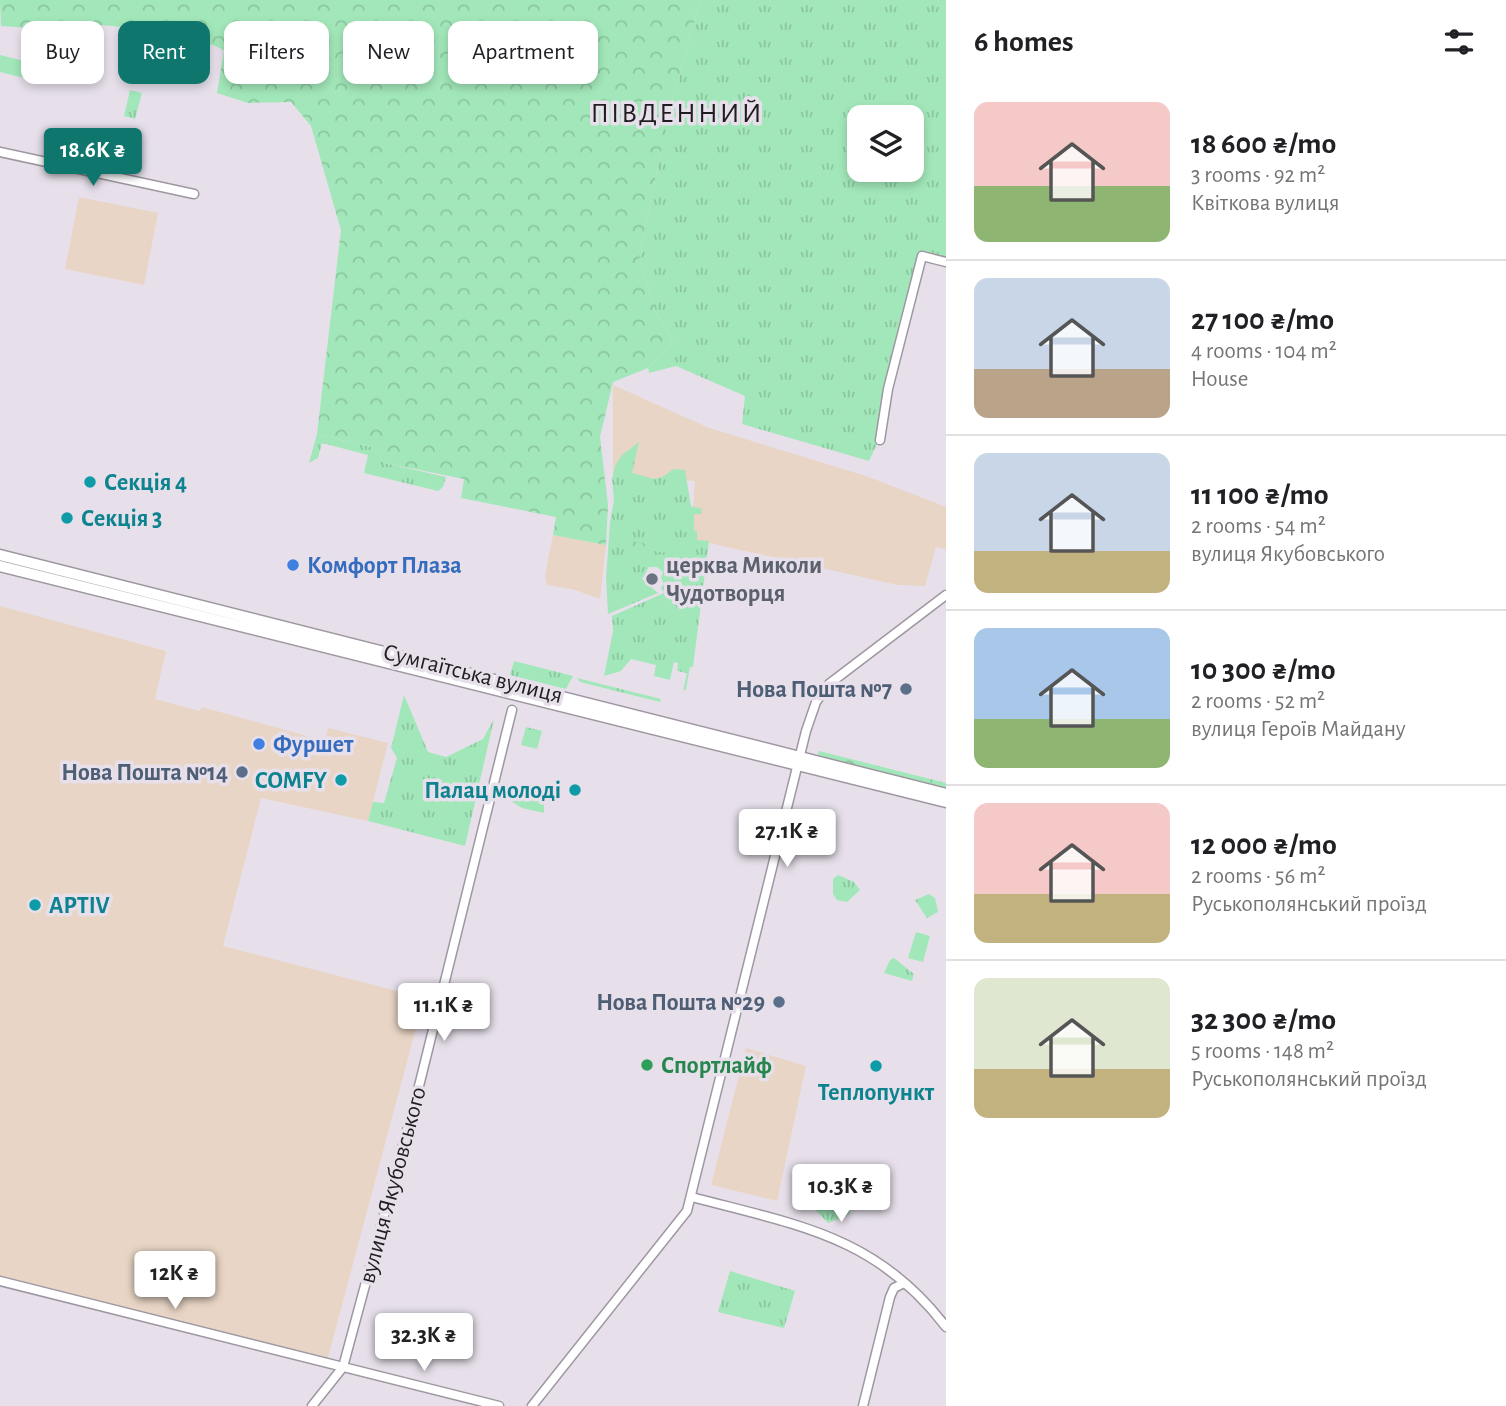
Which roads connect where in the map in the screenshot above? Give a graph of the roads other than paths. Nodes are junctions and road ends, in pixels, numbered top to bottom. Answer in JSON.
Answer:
{"nodes":[{"id":1,"x":0,"y":152,"type":"edge"},
{"id":2,"x":194,"y":194,"type":"dead end"},
{"id":3,"x":946,"y":262,"type":"edge"},
{"id":4,"x":880,"y":440,"type":"dead end"},
{"id":5,"x":0,"y":555,"type":"edge"},
{"id":6,"x":0,"y":566,"type":"edge"},
{"id":7,"x":102,"y":586,"type":"junction"},
{"id":8,"x":946,"y":595,"type":"edge"},
{"id":9,"x":512,"y":710,"type":"dead end"},
{"id":10,"x":799,"y":761,"type":"junction"},
{"id":11,"x":946,"y":794,"type":"edge"},
{"id":12,"x":946,"y":802,"type":"edge"},
{"id":13,"x":692,"y":1197,"type":"junction"},
{"id":14,"x":0,"y":1281,"type":"edge"},
{"id":15,"x":904,"y":1283,"type":"junction"},
{"id":16,"x":946,"y":1327,"type":"edge"},
{"id":17,"x":342,"y":1367,"type":"junction"},
{"id":18,"x":312,"y":1406,"type":"edge"},
{"id":19,"x":499,"y":1406,"type":"edge"},
{"id":20,"x":532,"y":1406,"type":"edge"},
{"id":21,"x":863,"y":1406,"type":"edge"}],
"edges":[{"from":1,"to":2,"type":"street"},
{"from":3,"to":4,"type":"street"},
{"from":5,"to":7,"type":"main road","name":"Сумгаїтська вулиця"},
{"from":6,"to":7,"type":"main road","name":"Сумгаїтська вулиця"},
{"from":7,"to":10,"type":"main road","name":"Сумгаїтська вулиця"},
{"from":8,"to":10,"type":"street"},
{"from":9,"to":17,"type":"street","name":"вулиця Якубовського"},
{"from":10,"to":11,"type":"main road","name":"Сумгаїтська вулиця"},
{"from":10,"to":12,"type":"main road","name":"Сумгаїтська вулиця"},
{"from":10,"to":13,"type":"street"},
{"from":13,"to":15,"type":"street"},
{"from":13,"to":20,"type":"street"},
{"from":14,"to":17,"type":"street"},
{"from":15,"to":16,"type":"street"},
{"from":15,"to":21,"type":"street"},
{"from":17,"to":18,"type":"street","name":"вулиця Якубовського"},
{"from":17,"to":19,"type":"street"}]}
